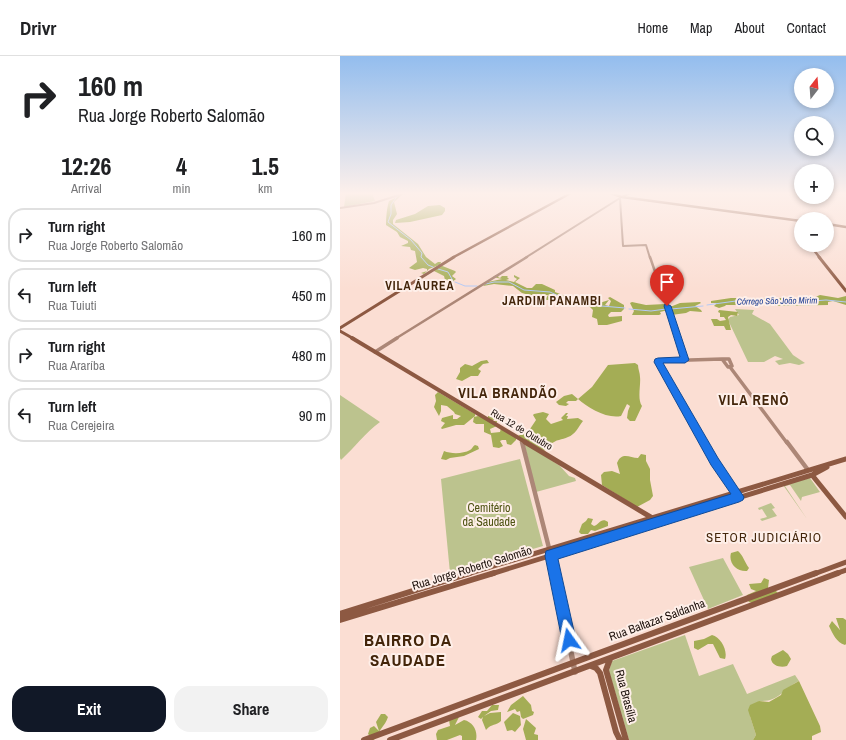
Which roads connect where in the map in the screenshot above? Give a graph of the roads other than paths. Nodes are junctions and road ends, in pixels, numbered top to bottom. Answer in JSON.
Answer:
{"nodes":[{"id":1,"x":513,"y":225,"type":"edge"},
{"id":2,"x":577,"y":225,"type":"edge"},
{"id":3,"x":622,"y":225,"type":"edge"},
{"id":4,"x":834,"y":226,"type":"edge"},
{"id":5,"x":846,"y":227,"type":"edge"},
{"id":6,"x":815,"y":252,"type":"edge"},
{"id":7,"x":846,"y":291,"type":"edge"},
{"id":8,"x":340,"y":328,"type":"edge"},
{"id":9,"x":340,"y":331,"type":"edge"},
{"id":10,"x":375,"y":352,"type":"junction"},
{"id":11,"x":722,"y":359,"type":"junction"},
{"id":12,"x":685,"y":360,"type":"junction"},
{"id":13,"x":730,"y":367,"type":"junction"},
{"id":14,"x":516,"y":436,"type":"junction"},
{"id":15,"x":521,"y":438,"type":"junction"},
{"id":16,"x":523,"y":448,"type":"junction"},
{"id":17,"x":846,"y":459,"type":"edge"},
{"id":18,"x":810,"y":473,"type":"junction"},
{"id":19,"x":737,"y":495,"type":"junction"},
{"id":20,"x":846,"y":517,"type":"edge"},
{"id":21,"x":656,"y":520,"type":"junction"},
{"id":22,"x":549,"y":548,"type":"junction"},
{"id":23,"x":551,"y":556,"type":"junction"},
{"id":24,"x":846,"y":562,"type":"edge"},
{"id":25,"x":846,"y":570,"type":"edge"},
{"id":26,"x":729,"y":605,"type":"junction"},
{"id":27,"x":732,"y":613,"type":"junction"},
{"id":28,"x":340,"y":614,"type":"edge"},
{"id":29,"x":340,"y":620,"type":"edge"},
{"id":30,"x":651,"y":634,"type":"junction"},
{"id":31,"x":654,"y":642,"type":"junction"},
{"id":32,"x":610,"y":659,"type":"junction"},
{"id":33,"x":591,"y":666,"type":"junction"},
{"id":34,"x":574,"y":667,"type":"junction"},
{"id":35,"x":364,"y":740,"type":"edge"},
{"id":36,"x":390,"y":740,"type":"edge"},
{"id":37,"x":620,"y":740,"type":"edge"},
{"id":38,"x":626,"y":740,"type":"edge"}],
"edges":[{"from":1,"to":8,"type":"main road"},
{"from":2,"to":10,"type":"street"},
{"from":3,"to":12,"type":"street"},
{"from":4,"to":5,"type":"main road"},
{"from":6,"to":7,"type":"main road"},
{"from":9,"to":10,"type":"main road","name":"Rua 12 de Outubro"},
{"from":10,"to":14,"type":"main road","name":"Rua 12 de Outubro"},
{"from":11,"to":12,"type":"street"},
{"from":11,"to":13,"type":"street"},
{"from":11,"to":13,"type":"street"},
{"from":12,"to":19,"type":"street"},
{"from":13,"to":18,"type":"street"},
{"from":14,"to":15,"type":"main road","name":"Rua 12 de Outubro"},
{"from":14,"to":16,"type":"street"},
{"from":15,"to":16,"type":"street"},
{"from":15,"to":21,"type":"main road","name":"Rua 12 de Outubro"},
{"from":16,"to":22,"type":"street"},
{"from":17,"to":18,"type":"main road","name":"Rua Jorge Roberto Salomão"},
{"from":18,"to":19,"type":"main road","name":"Rua Jorge Roberto Salomão"},
{"from":18,"to":20,"type":"main road"},
{"from":19,"to":21,"type":"main road","name":"Rua Jorge Roberto Salomão"},
{"from":21,"to":22,"type":"main road","name":"Rua Jorge Roberto Salomão"},
{"from":21,"to":23,"type":"main road","name":"Rua Jorge Roberto Salomão"},
{"from":22,"to":23,"type":"street"},
{"from":22,"to":28,"type":"main road","name":"Rua Jorge Roberto Salomão"},
{"from":23,"to":29,"type":"main road","name":"Rua Jorge Roberto Salomão"},
{"from":23,"to":34,"type":"street"},
{"from":24,"to":26,"type":"main road","name":"Rua Baltazar Saldanha"},
{"from":25,"to":27,"type":"main road","name":"Rua Baltazar Saldanha"},
{"from":26,"to":27,"type":"main road"},
{"from":26,"to":30,"type":"main road","name":"Rua Baltazar Saldanha"},
{"from":27,"to":31,"type":"main road","name":"Rua Baltazar Saldanha"},
{"from":30,"to":31,"type":"main road"},
{"from":30,"to":34,"type":"main road","name":"Rua Baltazar Saldanha"},
{"from":31,"to":32,"type":"main road","name":"Rua Baltazar Saldanha"},
{"from":32,"to":33,"type":"main road","name":"Rua Baltazar Saldanha"},
{"from":32,"to":38,"type":"main road","name":"Rua Brasília"},
{"from":33,"to":34,"type":"main road","name":"Rua Baltazar Saldanha"},
{"from":33,"to":37,"type":"main road","name":"Rua Brasília"},
{"from":34,"to":35,"type":"main road","name":"Rua Baltazar Saldanha"},
{"from":34,"to":36,"type":"main road","name":"Rua Baltazar Saldanha"}]}
